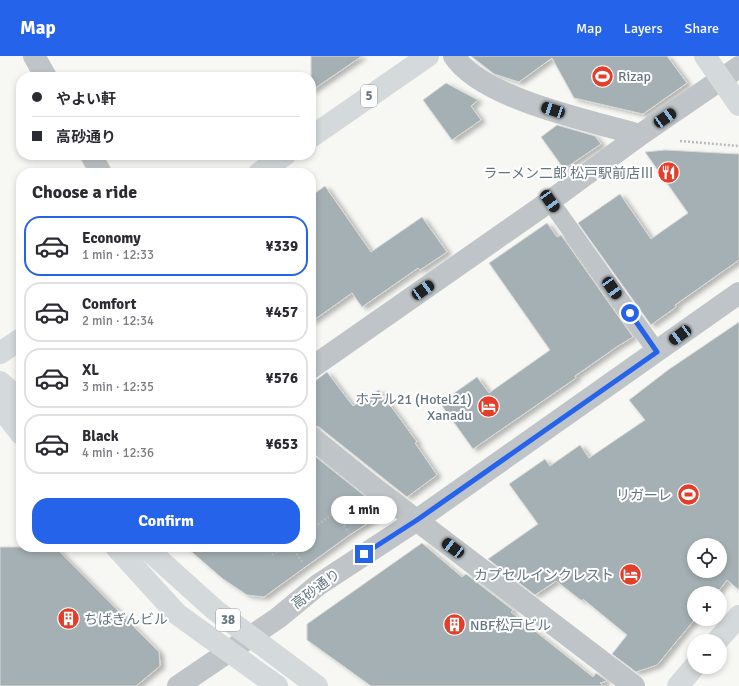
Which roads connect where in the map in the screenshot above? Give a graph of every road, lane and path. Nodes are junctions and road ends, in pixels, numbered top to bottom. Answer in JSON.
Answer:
{"nodes":[{"id":1,"x":34,"y":56,"type":"edge"},
{"id":2,"x":428,"y":56,"type":"edge"},
{"id":3,"x":454,"y":56,"type":"edge"},
{"id":4,"x":705,"y":56,"type":"edge"},
{"id":5,"x":739,"y":66,"type":"edge"},
{"id":6,"x":43,"y":72,"type":"edge"},
{"id":7,"x":720,"y":79,"type":"junction"},
{"id":8,"x":739,"y":105,"type":"edge"},
{"id":9,"x":316,"y":134,"type":"edge"},
{"id":10,"x":640,"y":135,"type":"junction"},
{"id":11,"x":739,"y":146,"type":"edge"},
{"id":12,"x":278,"y":160,"type":"edge"},
{"id":13,"x":266,"y":168,"type":"edge"},
{"id":14,"x":550,"y":201,"type":"junction"},
{"id":15,"x":739,"y":293,"type":"edge"},
{"id":16,"x":16,"y":342,"type":"edge"},
{"id":17,"x":657,"y":352,"type":"junction"},
{"id":18,"x":0,"y":353,"type":"edge"},
{"id":19,"x":316,"y":365,"type":"edge"},
{"id":20,"x":0,"y":382,"type":"edge"},
{"id":21,"x":16,"y":396,"type":"edge"},
{"id":22,"x":0,"y":402,"type":"edge"},
{"id":23,"x":16,"y":428,"type":"edge"},
{"id":24,"x":316,"y":441,"type":"edge"},
{"id":25,"x":373,"y":486,"type":"junction"},
{"id":26,"x":417,"y":520,"type":"junction"},
{"id":27,"x":316,"y":526,"type":"edge"},
{"id":28,"x":121,"y":552,"type":"edge"},
{"id":29,"x":151,"y":552,"type":"edge"},
{"id":30,"x":276,"y":552,"type":"edge"},
{"id":31,"x":272,"y":555,"type":"dead end"},
{"id":32,"x":739,"y":616,"type":"edge"},
{"id":33,"x":723,"y":634,"type":"edge"},
{"id":34,"x":252,"y":637,"type":"junction"},
{"id":35,"x":229,"y":653,"type":"junction"},
{"id":36,"x":688,"y":674,"type":"edge"},
{"id":37,"x":178,"y":686,"type":"edge"},
{"id":38,"x":277,"y":686,"type":"edge"},
{"id":39,"x":317,"y":686,"type":"edge"},
{"id":40,"x":634,"y":686,"type":"edge"},
{"id":41,"x":678,"y":686,"type":"edge"}],
"edges":[{"from":1,"to":6,"type":"street"},
{"from":2,"to":9,"type":"main road","number":"5"},
{"from":3,"to":10,"type":"street"},
{"from":4,"to":7,"type":"main road"},
{"from":5,"to":7,"type":"street"},
{"from":7,"to":8,"type":"main road"},
{"from":7,"to":10,"type":"street"},
{"from":10,"to":11,"type":"path"},
{"from":10,"to":14,"type":"street"},
{"from":12,"to":13,"type":"main road"},
{"from":14,"to":17,"type":"lane"},
{"from":14,"to":19,"type":"street"},
{"from":15,"to":17,"type":"street","name":"高砂通り"},
{"from":16,"to":18,"type":"main road"},
{"from":17,"to":26,"type":"street","name":"高砂通り"},
{"from":20,"to":21,"type":"main road"},
{"from":22,"to":23,"type":"main road"},
{"from":24,"to":25,"type":"street"},
{"from":25,"to":26,"type":"street"},
{"from":25,"to":27,"type":"path"},
{"from":26,"to":34,"type":"street","name":"高砂通り"},
{"from":26,"to":40,"type":"street"},
{"from":28,"to":35,"type":"main road","number":"38"},
{"from":29,"to":34,"type":"main road","number":"38"},
{"from":30,"to":31,"type":"path"},
{"from":32,"to":33,"type":"main road"},
{"from":34,"to":35,"type":"street","name":"高砂通り"},
{"from":34,"to":39,"type":"main road","number":"38"},
{"from":35,"to":37,"type":"street","name":"高砂通り"},
{"from":35,"to":38,"type":"main road","number":"38"},
{"from":36,"to":41,"type":"main road"}]}
